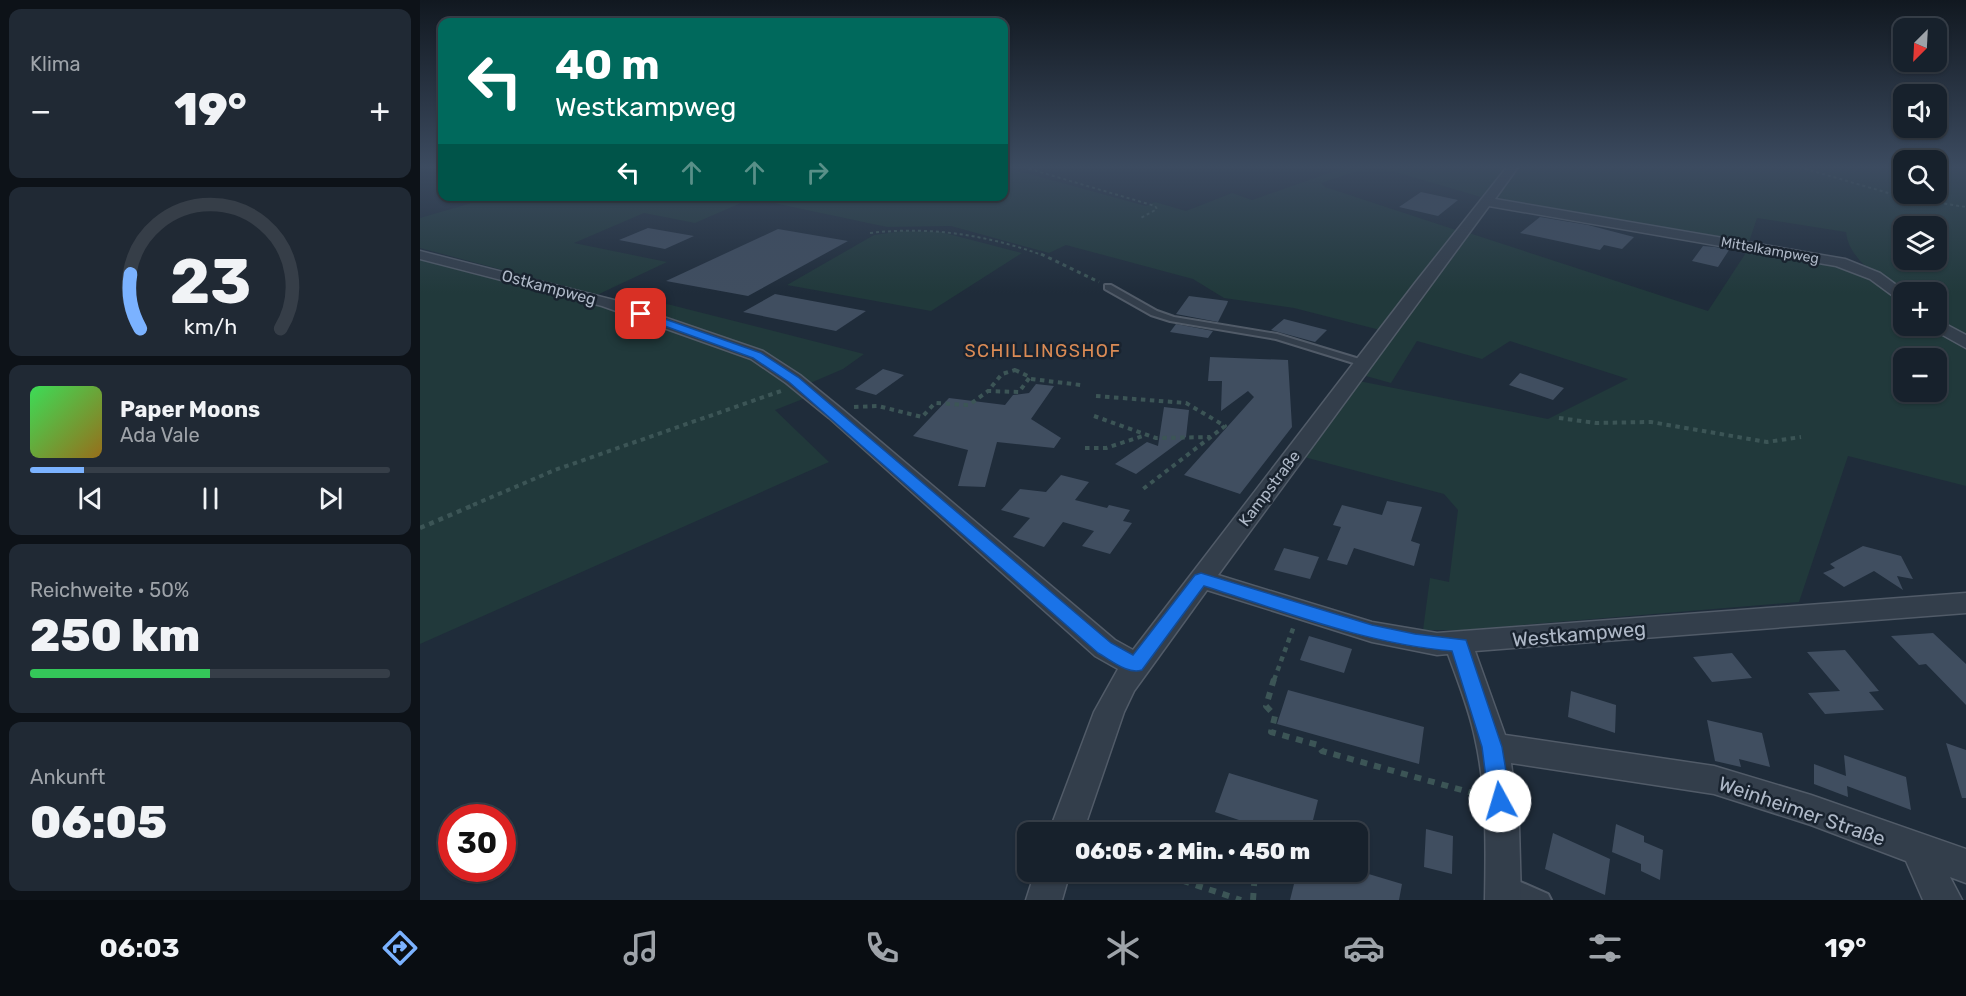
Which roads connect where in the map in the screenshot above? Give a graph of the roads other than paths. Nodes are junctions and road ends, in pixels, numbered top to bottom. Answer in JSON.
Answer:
{"nodes":[{"id":1,"x":1479,"y":209,"type":"edge"},
{"id":2,"x":1532,"y":209,"type":"edge"},
{"id":3,"x":420,"y":255,"type":"edge"},
{"id":4,"x":1108,"y":286,"type":"road end"},
{"id":5,"x":1893,"y":291,"type":"edge"},
{"id":6,"x":1947,"y":331,"type":"edge"},
{"id":7,"x":1966,"y":343,"type":"edge"},
{"id":8,"x":1363,"y":363,"type":"junction"},
{"id":9,"x":1201,"y":579,"type":"junction"},
{"id":10,"x":1966,"y":603,"type":"edge"},
{"id":11,"x":1459,"y":645,"type":"junction"},
{"id":12,"x":1136,"y":665,"type":"junction"},
{"id":13,"x":1492,"y":747,"type":"junction"},
{"id":14,"x":1070,"y":822,"type":"edge"},
{"id":15,"x":1920,"y":851,"type":"junction"},
{"id":16,"x":1966,"y":866,"type":"edge"},
{"id":17,"x":1050,"y":882,"type":"edge"},
{"id":18,"x":1503,"y":892,"type":"edge"},
{"id":19,"x":1044,"y":900,"type":"edge"},
{"id":20,"x":1542,"y":900,"type":"edge"},
{"id":21,"x":1944,"y":900,"type":"edge"}],
"edges":[{"from":1,"to":8,"type":"street","name":"Kampstraße"},
{"from":2,"to":5,"type":"street","name":"Mittelkampweg"},
{"from":3,"to":12,"type":"street","name":"Ostkampweg"},
{"from":4,"to":8,"type":"lane"},
{"from":6,"to":7,"type":"street"},
{"from":8,"to":9,"type":"street","name":"Kampstraße"},
{"from":9,"to":11,"type":"street","name":"Westkampweg"},
{"from":9,"to":12,"type":"street","name":"Kampstraße"},
{"from":10,"to":11,"type":"street","name":"Westkampweg"},
{"from":11,"to":13,"type":"street"},
{"from":12,"to":14,"type":"street","name":"Kampstraße"},
{"from":13,"to":15,"type":"street","name":"Weinheimer Straße"},
{"from":13,"to":18,"type":"street"},
{"from":15,"to":16,"type":"street","name":"Weinheimer Straße"},
{"from":15,"to":21,"type":"street"},
{"from":17,"to":19,"type":"street"},
{"from":18,"to":20,"type":"lane"}]}
